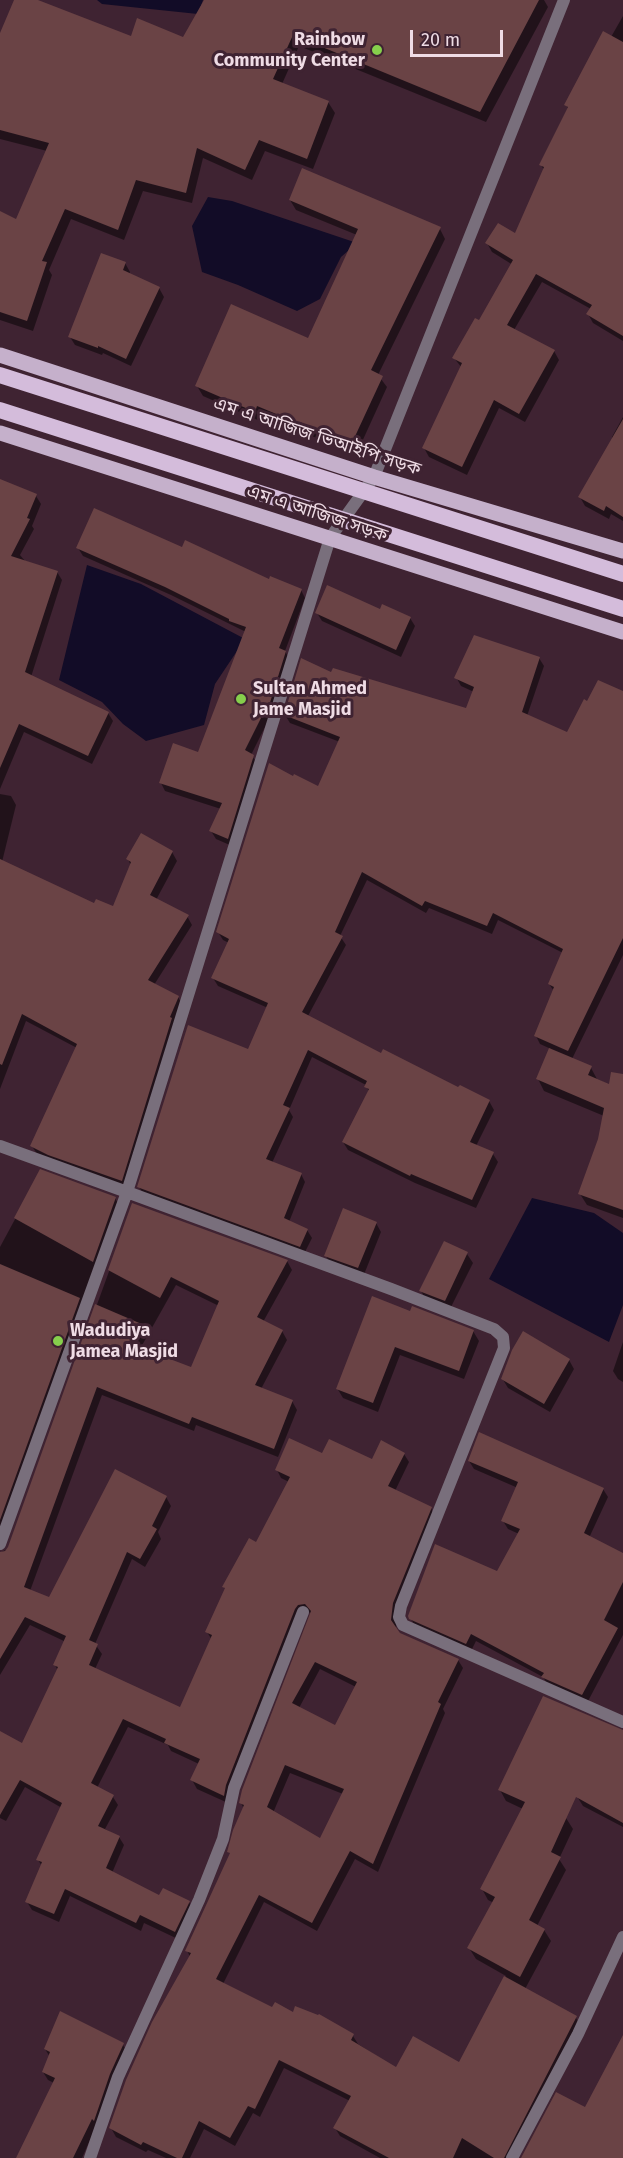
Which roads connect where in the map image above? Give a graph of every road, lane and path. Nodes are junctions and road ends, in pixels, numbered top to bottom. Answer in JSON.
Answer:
{"nodes":[{"id":1,"x":564,"y":0,"type":"edge"},
{"id":2,"x":0,"y":356,"type":"edge"},
{"id":3,"x":0,"y":375,"type":"edge"},
{"id":4,"x":0,"y":410,"type":"edge"},
{"id":5,"x":0,"y":433,"type":"edge"},
{"id":6,"x":374,"y":477,"type":"junction"},
{"id":7,"x":330,"y":538,"type":"junction"},
{"id":8,"x":623,"y":551,"type":"edge"},
{"id":9,"x":623,"y":574,"type":"edge"},
{"id":10,"x":623,"y":609,"type":"edge"},
{"id":11,"x":623,"y":632,"type":"edge"},
{"id":12,"x":0,"y":1146,"type":"edge"},
{"id":13,"x":127,"y":1192,"type":"junction"},
{"id":14,"x":0,"y":1544,"type":"edge"},
{"id":15,"x":303,"y":1612,"type":"dead end"},
{"id":16,"x":623,"y":1722,"type":"edge"},
{"id":17,"x":623,"y":1938,"type":"edge"},
{"id":18,"x":90,"y":2158,"type":"edge"},
{"id":19,"x":512,"y":2158,"type":"edge"}],
"edges":[{"from":1,"to":6,"type":"street"},
{"from":2,"to":6,"type":"main road","name":"এম এ আজিজ ভিআইপি সড়ক"},
{"from":3,"to":9,"type":"highway","bridge":true},
{"from":4,"to":10,"type":"highway","bridge":true},
{"from":5,"to":7,"type":"main road","name":"এম এ আজিজ সড়ক"},
{"from":6,"to":7,"type":"street"},
{"from":6,"to":8,"type":"main road","name":"এম এ আজিজ ভিআইপি সড়ক"},
{"from":7,"to":11,"type":"main road","name":"এম এ আজিজ সড়ক"},
{"from":7,"to":13,"type":"street"},
{"from":12,"to":13,"type":"street"},
{"from":13,"to":14,"type":"street"},
{"from":13,"to":16,"type":"street"},
{"from":15,"to":18,"type":"street"},
{"from":17,"to":19,"type":"street"}]}
